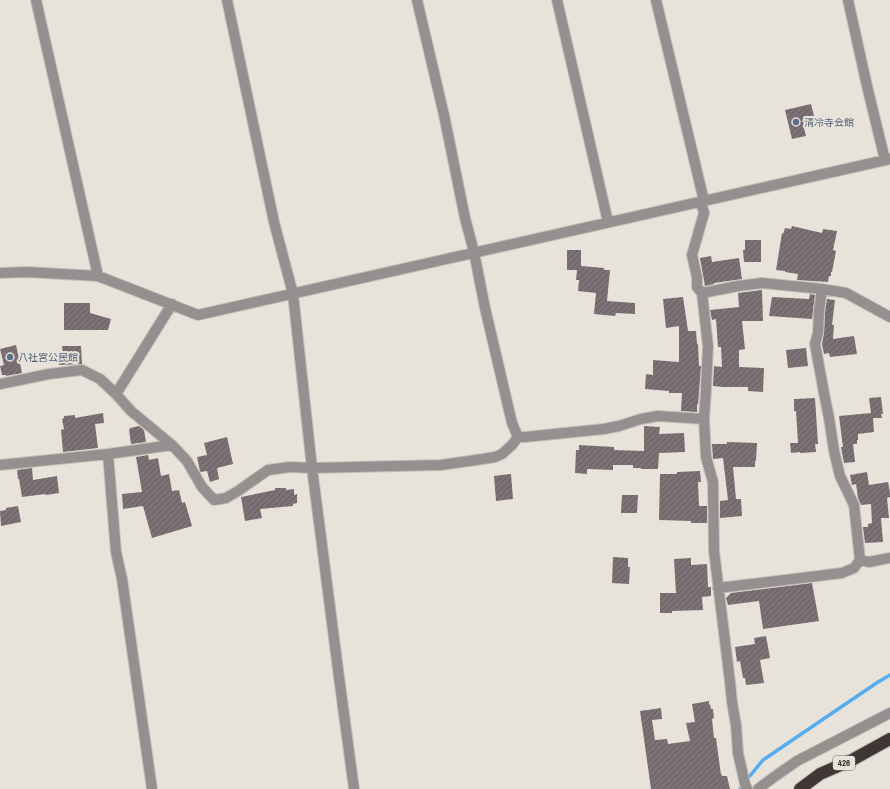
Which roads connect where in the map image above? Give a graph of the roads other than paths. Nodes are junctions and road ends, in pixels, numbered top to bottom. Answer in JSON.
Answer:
{"nodes":[{"id":1,"x":36,"y":0,"type":"edge"},
{"id":2,"x":226,"y":0,"type":"edge"},
{"id":3,"x":417,"y":0,"type":"edge"},
{"id":4,"x":557,"y":0,"type":"edge"},
{"id":5,"x":656,"y":0,"type":"edge"},
{"id":6,"x":848,"y":0,"type":"edge"},
{"id":7,"x":888,"y":160,"type":"edge"},
{"id":8,"x":702,"y":202,"type":"junction"},
{"id":9,"x":608,"y":222,"type":"junction"},
{"id":10,"x":474,"y":252,"type":"junction"},
{"id":11,"x":0,"y":273,"type":"edge"},
{"id":12,"x":98,"y":276,"type":"junction"},
{"id":13,"x":822,"y":289,"type":"junction"},
{"id":14,"x":702,"y":293,"type":"junction"},
{"id":15,"x":293,"y":294,"type":"junction"},
{"id":16,"x":172,"y":304,"type":"junction"},
{"id":17,"x":890,"y":317,"type":"edge"},
{"id":18,"x":0,"y":384,"type":"edge"},
{"id":19,"x":116,"y":394,"type":"junction"},
{"id":20,"x":704,"y":419,"type":"junction"},
{"id":21,"x":518,"y":437,"type":"junction"},
{"id":22,"x":172,"y":445,"type":"junction"},
{"id":23,"x":108,"y":454,"type":"junction"},
{"id":24,"x":0,"y":465,"type":"edge"},
{"id":25,"x":312,"y":468,"type":"junction"},
{"id":26,"x":890,"y":558,"type":"edge"},
{"id":27,"x":860,"y":560,"type":"junction"},
{"id":28,"x":718,"y":588,"type":"junction"},
{"id":29,"x":890,"y":713,"type":"edge"},
{"id":30,"x":890,"y":739,"type":"edge"},
{"id":31,"x":152,"y":789,"type":"edge"},
{"id":32,"x":354,"y":789,"type":"edge"},
{"id":33,"x":747,"y":789,"type":"edge"},
{"id":34,"x":758,"y":789,"type":"edge"},
{"id":35,"x":800,"y":789,"type":"edge"}],
"edges":[{"from":1,"to":12,"type":"street"},
{"from":2,"to":15,"type":"street"},
{"from":3,"to":10,"type":"street"},
{"from":4,"to":9,"type":"street"},
{"from":5,"to":8,"type":"street"},
{"from":6,"to":7,"type":"street"},
{"from":7,"to":8,"type":"street"},
{"from":8,"to":9,"type":"street"},
{"from":8,"to":14,"type":"street"},
{"from":9,"to":10,"type":"street"},
{"from":10,"to":15,"type":"street"},
{"from":10,"to":21,"type":"street"},
{"from":11,"to":12,"type":"street"},
{"from":12,"to":16,"type":"street"},
{"from":13,"to":14,"type":"street"},
{"from":13,"to":17,"type":"street"},
{"from":13,"to":27,"type":"street"},
{"from":14,"to":20,"type":"street"},
{"from":15,"to":16,"type":"street"},
{"from":15,"to":25,"type":"street"},
{"from":16,"to":19,"type":"street"},
{"from":18,"to":19,"type":"street"},
{"from":19,"to":22,"type":"street"},
{"from":20,"to":21,"type":"street"},
{"from":20,"to":28,"type":"street"},
{"from":21,"to":25,"type":"street"},
{"from":22,"to":23,"type":"street"},
{"from":22,"to":25,"type":"street"},
{"from":23,"to":24,"type":"street"},
{"from":23,"to":31,"type":"street"},
{"from":25,"to":32,"type":"street"},
{"from":26,"to":27,"type":"street"},
{"from":27,"to":28,"type":"street"},
{"from":28,"to":33,"type":"street"},
{"from":29,"to":34,"type":"street"},
{"from":30,"to":35,"type":"highway","number":"426"}]}
